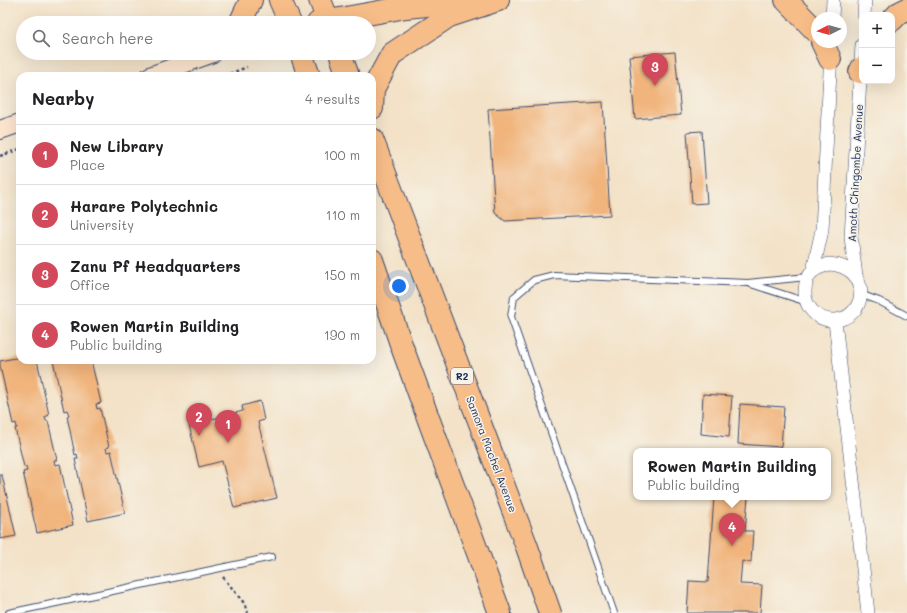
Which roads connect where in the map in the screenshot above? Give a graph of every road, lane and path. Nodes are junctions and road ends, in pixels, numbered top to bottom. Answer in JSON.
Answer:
{"nodes":[{"id":1,"x":250,"y":0,"type":"edge"},
{"id":2,"x":280,"y":0,"type":"edge"},
{"id":3,"x":320,"y":0,"type":"edge"},
{"id":4,"x":485,"y":0,"type":"edge"},
{"id":5,"x":498,"y":0,"type":"edge"},
{"id":6,"x":786,"y":0,"type":"edge"},
{"id":7,"x":833,"y":0,"type":"edge"},
{"id":8,"x":865,"y":0,"type":"edge"},
{"id":9,"x":907,"y":9,"type":"edge"},
{"id":10,"x":832,"y":12,"type":"edge"},
{"id":11,"x":864,"y":12,"type":"edge"},
{"id":12,"x":243,"y":16,"type":"edge"},
{"id":13,"x":287,"y":16,"type":"edge"},
{"id":14,"x":324,"y":16,"type":"edge"},
{"id":15,"x":357,"y":16,"type":"edge"},
{"id":16,"x":895,"y":17,"type":"edge"},
{"id":17,"x":811,"y":26,"type":"edge"},
{"id":18,"x":828,"y":48,"type":"edge"},
{"id":19,"x":194,"y":60,"type":"edge"},
{"id":20,"x":303,"y":60,"type":"edge"},
{"id":21,"x":342,"y":60,"type":"edge"},
{"id":22,"x":247,"y":67,"type":"dead end"},
{"id":23,"x":161,"y":72,"type":"edge"},
{"id":24,"x":234,"y":72,"type":"edge"},
{"id":25,"x":308,"y":72,"type":"edge"},
{"id":26,"x":347,"y":72,"type":"edge"},
{"id":27,"x":376,"y":83,"type":"edge"},
{"id":28,"x":860,"y":84,"type":"edge"},
{"id":29,"x":16,"y":124,"type":"edge"},
{"id":30,"x":0,"y":130,"type":"edge"},
{"id":31,"x":16,"y":150,"type":"edge"},
{"id":32,"x":376,"y":150,"type":"edge"},
{"id":33,"x":0,"y":156,"type":"edge"},
{"id":34,"x":376,"y":272,"type":"edge"},
{"id":35,"x":810,"y":274,"type":"junction"},
{"id":36,"x":856,"y":276,"type":"junction"},
{"id":37,"x":748,"y":282,"type":"junction"},
{"id":38,"x":860,"y":294,"type":"junction"},
{"id":39,"x":807,"y":302,"type":"junction"},
{"id":40,"x":907,"y":316,"type":"edge"},
{"id":41,"x":835,"y":321,"type":"junction"},
{"id":42,"x":272,"y":557,"type":"dead end"},
{"id":43,"x":216,"y":569,"type":"junction"},
{"id":44,"x":869,"y":610,"type":"edge"},
{"id":45,"x":9,"y":613,"type":"edge"},
{"id":46,"x":248,"y":613,"type":"edge"},
{"id":47,"x":500,"y":613,"type":"edge"},
{"id":48,"x":550,"y":613,"type":"edge"},
{"id":49,"x":614,"y":613,"type":"edge"}],
"edges":[{"from":1,"to":12,"type":"highway"},
{"from":2,"to":13,"type":"highway"},
{"from":3,"to":14,"type":"highway"},
{"from":4,"to":15,"type":"highway"},
{"from":5,"to":27,"type":"highway"},
{"from":6,"to":17,"type":"highway"},
{"from":7,"to":10,"type":"street"},
{"from":8,"to":11,"type":"street"},
{"from":9,"to":16,"type":"highway"},
{"from":18,"to":35,"type":"street"},
{"from":19,"to":23,"type":"main road"},
{"from":20,"to":25,"type":"highway"},
{"from":21,"to":26,"type":"highway"},
{"from":22,"to":24,"type":"path"},
{"from":28,"to":36,"type":"street","name":"Amoth Chingombe Avenue"},
{"from":29,"to":30,"type":"main road"},
{"from":31,"to":33,"type":"path"},
{"from":32,"to":48,"type":"highway","name":"Samora Machel Avenue","number":"R2"},
{"from":34,"to":47,"type":"highway"},
{"from":35,"to":36,"type":"street"},
{"from":35,"to":37,"type":"lane"},
{"from":35,"to":39,"type":"street"},
{"from":36,"to":38,"type":"street"},
{"from":37,"to":39,"type":"lane"},
{"from":37,"to":49,"type":"lane"},
{"from":38,"to":40,"type":"lane"},
{"from":38,"to":41,"type":"street"},
{"from":39,"to":41,"type":"street"},
{"from":41,"to":44,"type":"street"},
{"from":42,"to":43,"type":"lane"},
{"from":43,"to":45,"type":"lane"},
{"from":43,"to":46,"type":"path"}]}
